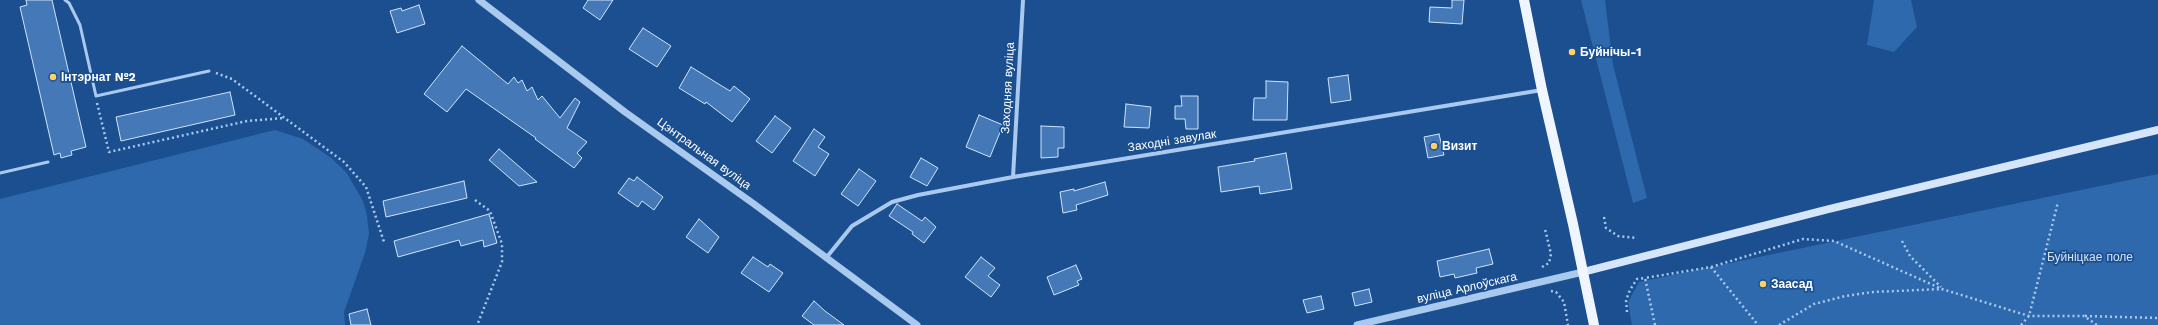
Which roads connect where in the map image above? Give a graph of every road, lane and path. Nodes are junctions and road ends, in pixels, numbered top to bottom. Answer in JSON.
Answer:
{"nodes":[{"id":1,"x":65,"y":0,"type":"edge"},
{"id":2,"x":481,"y":0,"type":"edge"},
{"id":3,"x":1023,"y":0,"type":"edge"},
{"id":4,"x":1524,"y":0,"type":"edge"},
{"id":5,"x":209,"y":71,"type":"joint"},
{"id":6,"x":1542,"y":90,"type":"junction"},
{"id":7,"x":96,"y":96,"type":"junction"},
{"id":8,"x":284,"y":118,"type":"junction"},
{"id":9,"x":2158,"y":130,"type":"edge"},
{"id":10,"x":48,"y":162,"type":"dead end"},
{"id":11,"x":0,"y":173,"type":"edge"},
{"id":12,"x":1013,"y":177,"type":"junction"},
{"id":13,"x":475,"y":200,"type":"dead end"},
{"id":14,"x":2058,"y":202,"type":"dead end"},
{"id":15,"x":1604,"y":217,"type":"dead end"},
{"id":16,"x":1545,"y":229,"type":"dead end"},
{"id":17,"x":1636,"y":238,"type":"dead end"},
{"id":18,"x":1902,"y":241,"type":"dead end"},
{"id":19,"x":384,"y":242,"type":"dead end"},
{"id":20,"x":826,"y":258,"type":"junction"},
{"id":21,"x":1542,"y":267,"type":"dead end"},
{"id":22,"x":1711,"y":267,"type":"junction"},
{"id":23,"x":1583,"y":272,"type":"junction"},
{"id":24,"x":1646,"y":278,"type":"junction"},
{"id":25,"x":1942,"y":289,"type":"junction"},
{"id":26,"x":1547,"y":290,"type":"dead end"},
{"id":27,"x":1627,"y":312,"type":"dead end"},
{"id":28,"x":2029,"y":316,"type":"junction"},
{"id":29,"x":2084,"y":316,"type":"junction"},
{"id":30,"x":2158,"y":318,"type":"edge"},
{"id":31,"x":478,"y":323,"type":"dead end"},
{"id":32,"x":917,"y":325,"type":"edge"},
{"id":33,"x":1356,"y":325,"type":"edge"},
{"id":34,"x":1568,"y":325,"type":"edge"},
{"id":35,"x":1594,"y":325,"type":"edge"},
{"id":36,"x":1655,"y":325,"type":"edge"},
{"id":37,"x":1758,"y":325,"type":"edge"},
{"id":38,"x":1779,"y":325,"type":"edge"},
{"id":39,"x":2021,"y":325,"type":"edge"},
{"id":40,"x":2097,"y":325,"type":"edge"}],
"edges":[{"from":1,"to":7,"type":"lane"},
{"from":2,"to":20,"type":"street","name":"Цэнтральная вуліца"},
{"from":3,"to":12,"type":"street","name":"Заходняя вуліца"},
{"from":4,"to":6,"type":"main road"},
{"from":5,"to":7,"type":"lane"},
{"from":5,"to":8,"type":"path"},
{"from":6,"to":12,"type":"street","name":"Заходні завулак"},
{"from":6,"to":23,"type":"main road"},
{"from":7,"to":8,"type":"path"},
{"from":8,"to":19,"type":"path"},
{"from":9,"to":23,"type":"main road"},
{"from":10,"to":11,"type":"lane"},
{"from":12,"to":20,"type":"street","name":"Заходні завулак"},
{"from":13,"to":31,"type":"path"},
{"from":14,"to":28,"type":"path"},
{"from":15,"to":17,"type":"path"},
{"from":16,"to":21,"type":"path"},
{"from":18,"to":25,"type":"path"},
{"from":20,"to":32,"type":"street","name":"Цэнтральная вуліца"},
{"from":22,"to":24,"type":"path"},
{"from":22,"to":25,"type":"path"},
{"from":22,"to":37,"type":"path"},
{"from":23,"to":33,"type":"street","name":"вуліца Арлоўскага"},
{"from":23,"to":35,"type":"main road"},
{"from":24,"to":27,"type":"path"},
{"from":24,"to":36,"type":"path"},
{"from":25,"to":28,"type":"path"},
{"from":25,"to":38,"type":"path"},
{"from":26,"to":34,"type":"path"},
{"from":28,"to":29,"type":"path"},
{"from":28,"to":39,"type":"path"},
{"from":29,"to":30,"type":"path"},
{"from":29,"to":40,"type":"path"}]}
